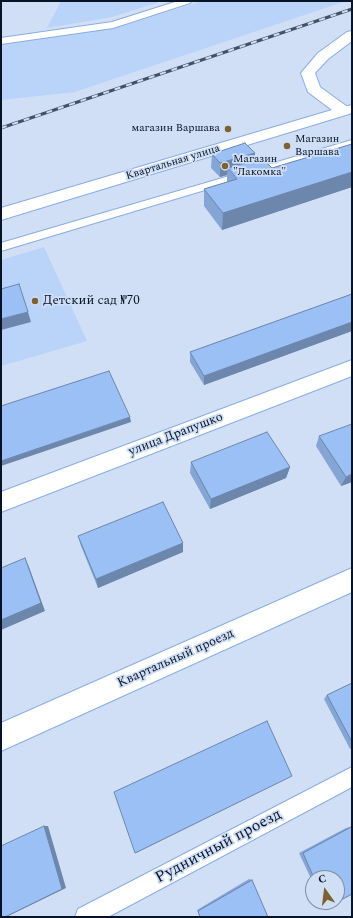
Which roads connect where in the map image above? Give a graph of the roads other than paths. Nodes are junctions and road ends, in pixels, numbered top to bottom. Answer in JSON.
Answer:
{"nodes":[{"id":1,"x":188,"y":1,"type":"edge"},
{"id":2,"x":352,"y":35,"type":"edge"},
{"id":3,"x":1,"y":41,"type":"edge"},
{"id":4,"x":349,"y":111,"type":"edge"},
{"id":5,"x":352,"y":143,"type":"edge"},
{"id":6,"x":1,"y":214,"type":"edge"},
{"id":7,"x":1,"y":247,"type":"edge"},
{"id":8,"x":352,"y":368,"type":"edge"},
{"id":9,"x":1,"y":502,"type":"edge"},
{"id":10,"x":352,"y":580,"type":"edge"},
{"id":11,"x":1,"y":738,"type":"edge"},
{"id":12,"x":352,"y":777,"type":"edge"},
{"id":13,"x":86,"y":917,"type":"edge"}],
"edges":[{"from":1,"to":3,"type":"lane"},
{"from":2,"to":4,"type":"street"},
{"from":4,"to":6,"type":"street","name":"Квартальная улица"},
{"from":5,"to":7,"type":"lane"},
{"from":8,"to":9,"type":"street","name":"улица Драпушко"},
{"from":10,"to":11,"type":"street","name":"Квартальный проезд"},
{"from":12,"to":13,"type":"lane","name":"Рудничный проезд"}]}
